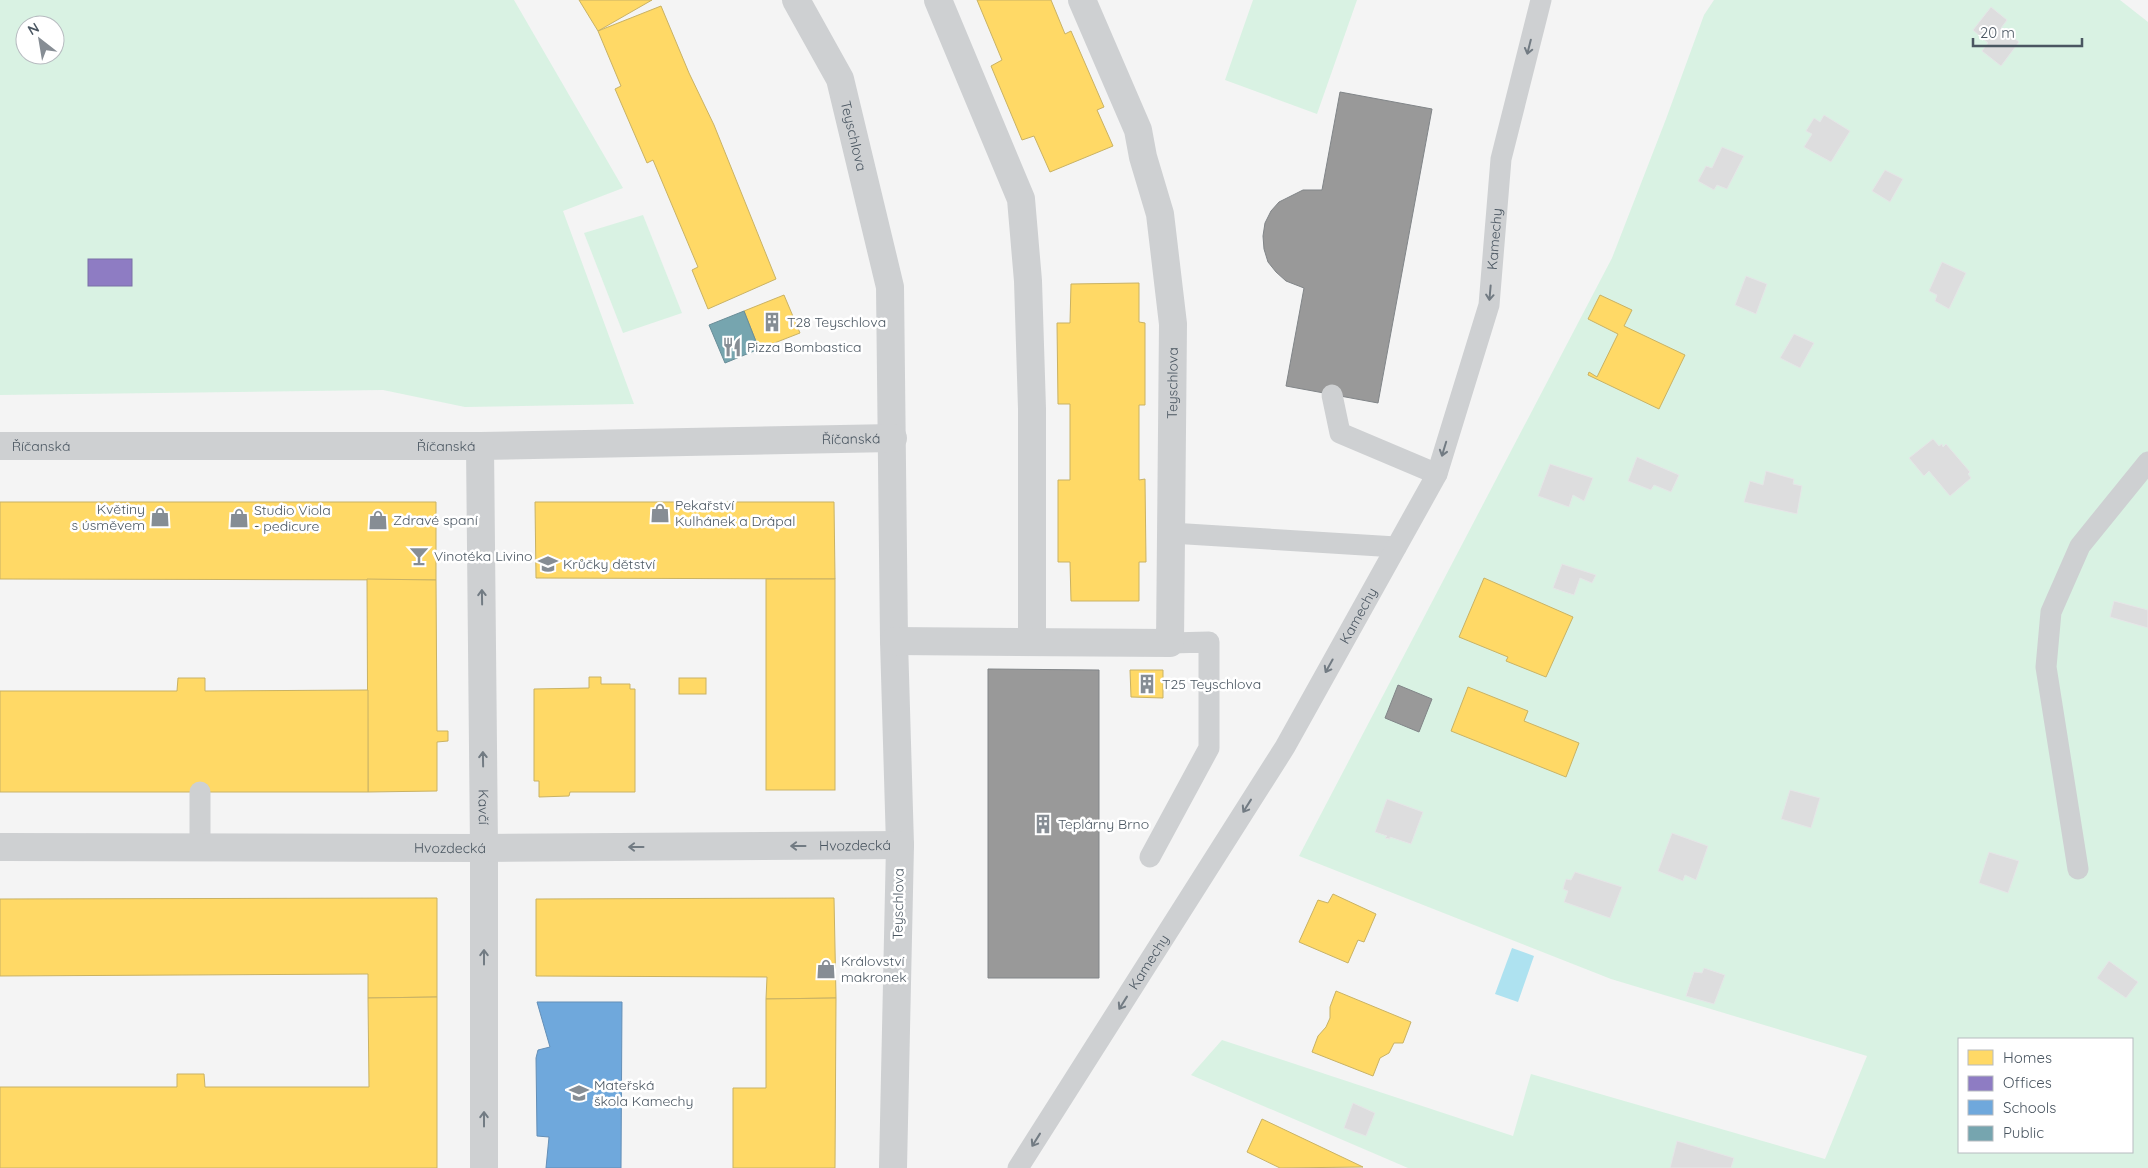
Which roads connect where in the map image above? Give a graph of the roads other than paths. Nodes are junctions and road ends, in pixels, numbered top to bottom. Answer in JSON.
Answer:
{"nodes":[{"id":1,"x":796,"y":0,"type":"edge"},
{"id":2,"x":938,"y":0,"type":"edge"},
{"id":3,"x":1082,"y":0,"type":"edge"},
{"id":4,"x":1541,"y":0,"type":"edge"},
{"id":5,"x":1332,"y":396,"type":"dead end"},
{"id":6,"x":893,"y":438,"type":"junction"},
{"id":7,"x":0,"y":446,"type":"edge"},
{"id":8,"x":480,"y":446,"type":"junction"},
{"id":9,"x":2148,"y":462,"type":"edge"},
{"id":10,"x":1437,"y":474,"type":"junction"},
{"id":11,"x":1171,"y":533,"type":"junction"},
{"id":12,"x":1396,"y":547,"type":"junction"},
{"id":13,"x":894,"y":641,"type":"junction"},
{"id":14,"x":1032,"y":642,"type":"junction"},
{"id":15,"x":1170,"y":643,"type":"junction"},
{"id":16,"x":200,"y":792,"type":"dead end"},
{"id":17,"x":900,"y":845,"type":"junction"},
{"id":18,"x":0,"y":847,"type":"edge"},
{"id":19,"x":200,"y":848,"type":"junction"},
{"id":20,"x":484,"y":848,"type":"junction"},
{"id":21,"x":1150,"y":856,"type":"dead end"},
{"id":22,"x":2078,"y":869,"type":"dead end"},
{"id":23,"x":484,"y":1168,"type":"edge"},
{"id":24,"x":894,"y":1168,"type":"edge"},
{"id":25,"x":1018,"y":1168,"type":"edge"}],
"edges":[{"from":1,"to":6,"type":"street","name":"Teyschlova"},
{"from":2,"to":14,"type":"street"},
{"from":3,"to":11,"type":"street","name":"Teyschlova"},
{"from":4,"to":10,"type":"lane","name":"Kamechy","one_way":true},
{"from":5,"to":10,"type":"lane"},
{"from":6,"to":8,"type":"street","name":"Říčanská"},
{"from":6,"to":13,"type":"street","name":"Teyschlova"},
{"from":7,"to":8,"type":"street","name":"Říčanská"},
{"from":20,"to":8,"type":"street","name":"Kavčí","one_way":true},
{"from":9,"to":22,"type":"lane"},
{"from":10,"to":12,"type":"lane","name":"Kamechy"},
{"from":11,"to":12,"type":"lane"},
{"from":11,"to":15,"type":"street","name":"Teyschlova"},
{"from":12,"to":25,"type":"lane","name":"Kamechy","one_way":true},
{"from":13,"to":14,"type":"street"},
{"from":13,"to":17,"type":"street","name":"Teyschlova"},
{"from":14,"to":15,"type":"street"},
{"from":15,"to":21,"type":"lane"},
{"from":16,"to":19,"type":"lane"},
{"from":17,"to":20,"type":"street","name":"Hvozdecká","one_way":true},
{"from":17,"to":24,"type":"street","name":"Teyschlova"},
{"from":18,"to":19,"type":"street","name":"Hvozdecká"},
{"from":19,"to":20,"type":"street","name":"Hvozdecká"},
{"from":23,"to":20,"type":"street","name":"Kavčí","one_way":true}]}
